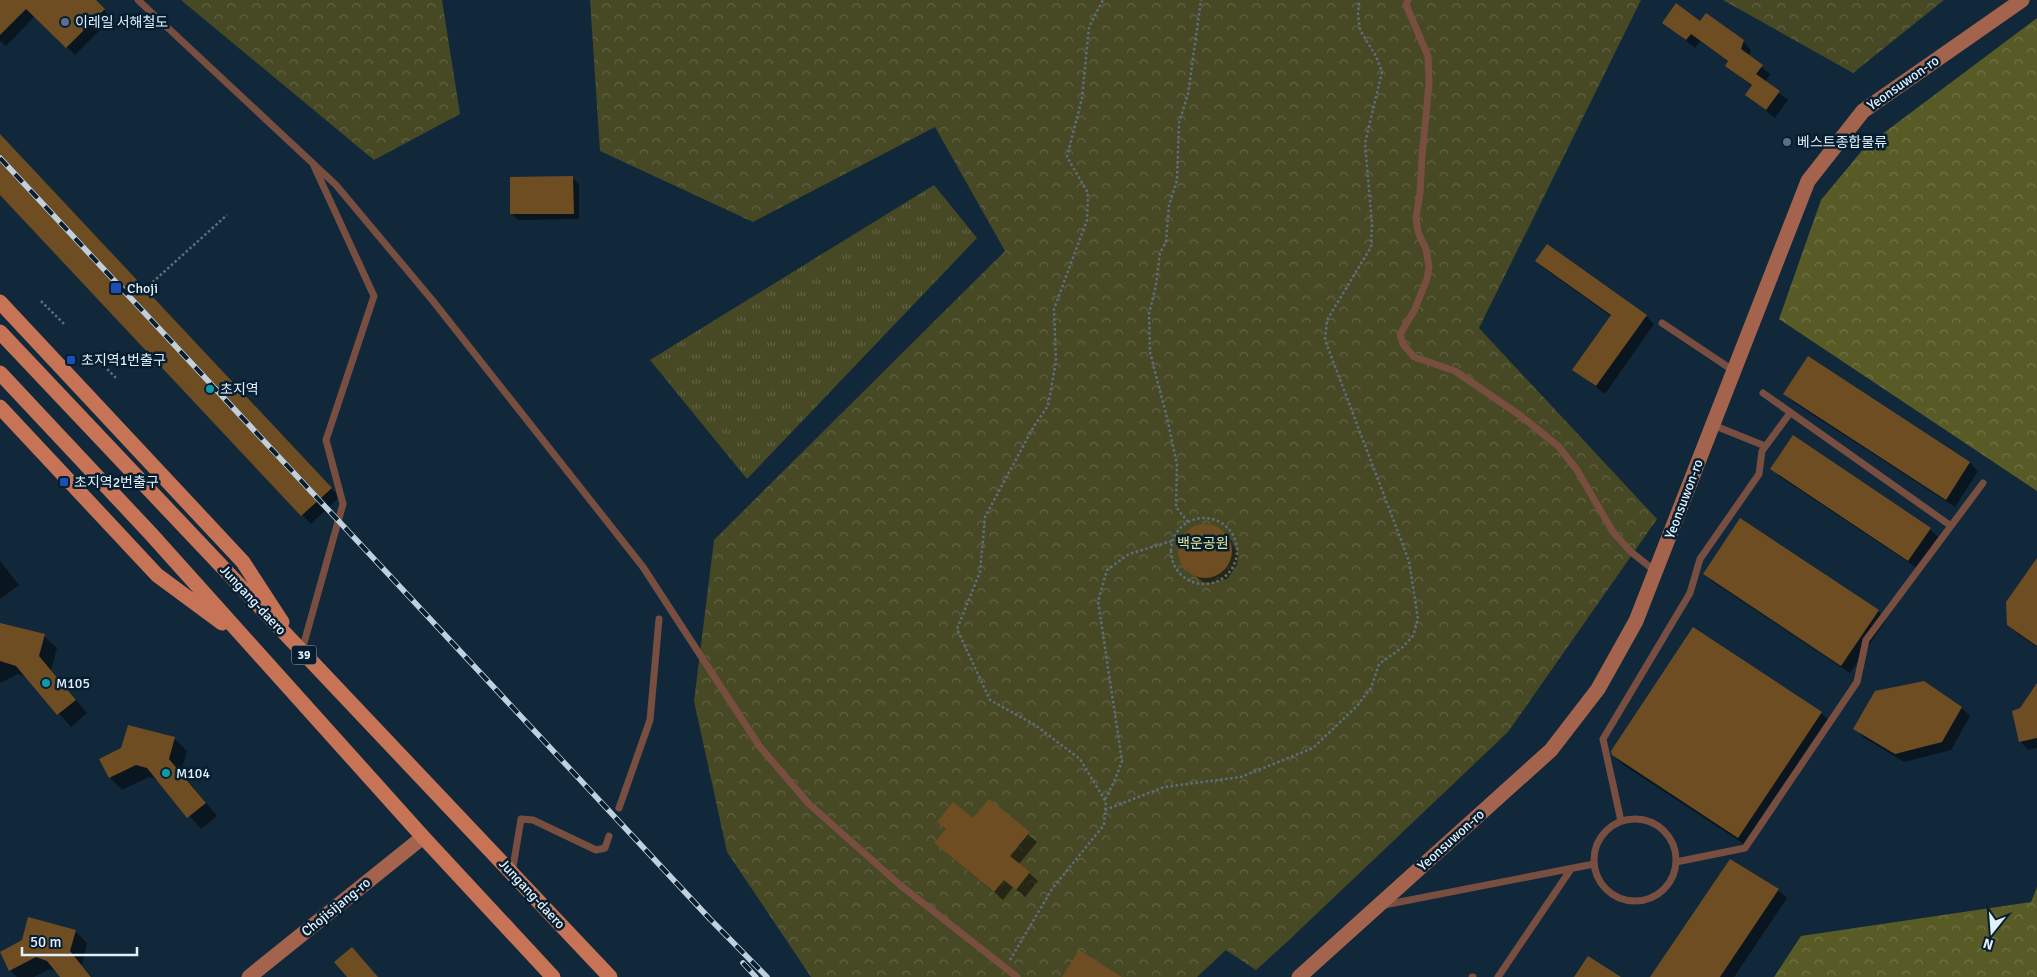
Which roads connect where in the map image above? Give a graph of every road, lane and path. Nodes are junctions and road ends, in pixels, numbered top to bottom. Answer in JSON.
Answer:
{"nodes":[{"id":1,"x":138,"y":0,"type":"edge"},
{"id":2,"x":1103,"y":0,"type":"edge"},
{"id":3,"x":1201,"y":0,"type":"edge"},
{"id":4,"x":1359,"y":0,"type":"edge"},
{"id":5,"x":1408,"y":0,"type":"edge"},
{"id":6,"x":2022,"y":0,"type":"edge"},
{"id":7,"x":312,"y":162,"type":"junction"},
{"id":8,"x":228,"y":215,"type":"dead end"},
{"id":9,"x":146,"y":289,"type":"dead end"},
{"id":10,"x":41,"y":301,"type":"dead end"},
{"id":11,"x":0,"y":302,"type":"edge"},
{"id":12,"x":1662,"y":323,"type":"dead end"},
{"id":13,"x":64,"y":325,"type":"dead end"},
{"id":14,"x":0,"y":332,"type":"edge"},
{"id":15,"x":93,"y":355,"type":"dead end"},
{"id":16,"x":1734,"y":371,"type":"junction"},
{"id":17,"x":0,"y":373,"type":"edge"},
{"id":18,"x":117,"y":379,"type":"dead end"},
{"id":19,"x":1763,"y":393,"type":"dead end"},
{"id":20,"x":0,"y":406,"type":"edge"},
{"id":21,"x":1790,"y":413,"type":"junction"},
{"id":22,"x":1713,"y":424,"type":"junction"},
{"id":23,"x":1766,"y":446,"type":"junction"},
{"id":24,"x":1983,"y":483,"type":"dead end"},
{"id":25,"x":1188,"y":522,"type":"junction"},
{"id":26,"x":1951,"y":526,"type":"junction"},
{"id":27,"x":1172,"y":541,"type":"junction"},
{"id":28,"x":1655,"y":571,"type":"junction"},
{"id":29,"x":659,"y":618,"type":"dead end"},
{"id":30,"x":249,"y":644,"type":"junction"},
{"id":31,"x":302,"y":652,"type":"junction"},
{"id":32,"x":1105,"y":799,"type":"junction"},
{"id":33,"x":619,"y":808,"type":"dead end"},
{"id":34,"x":1106,"y":810,"type":"junction"},
{"id":35,"x":1621,"y":821,"type":"junction"},
{"id":36,"x":609,"y":836,"type":"dead end"},
{"id":37,"x":423,"y":837,"type":"junction"},
{"id":38,"x":1676,"y":862,"type":"junction"},
{"id":39,"x":1594,"y":864,"type":"junction"},
{"id":40,"x":1571,"y":869,"type":"junction"},
{"id":41,"x":512,"y":873,"type":"junction"},
{"id":42,"x":1378,"y":906,"type":"junction"},
{"id":43,"x":1006,"y":968,"type":"junction"},
{"id":44,"x":249,"y":977,"type":"edge"},
{"id":45,"x":553,"y":977,"type":"edge"},
{"id":46,"x":610,"y":977,"type":"edge"},
{"id":47,"x":1017,"y":977,"type":"edge"},
{"id":48,"x":1299,"y":977,"type":"edge"},
{"id":49,"x":1498,"y":977,"type":"edge"}],
"edges":[{"from":1,"to":7,"type":"lane"},
{"from":2,"to":32,"type":"path"},
{"from":3,"to":25,"type":"path"},
{"from":4,"to":34,"type":"path"},
{"from":5,"to":28,"type":"lane"},
{"from":6,"to":16,"type":"street","name":"Yeonsuwon-ro"},
{"from":7,"to":31,"type":"lane"},
{"from":7,"to":43,"type":"lane"},
{"from":8,"to":9,"type":"path"},
{"from":10,"to":13,"type":"path"},
{"from":11,"to":31,"type":"main road"},
{"from":12,"to":16,"type":"lane"},
{"from":14,"to":31,"type":"main road","name":"Jungang-daero","number":"39"},
{"from":15,"to":18,"type":"path"},
{"from":16,"to":22,"type":"street","name":"Yeonsuwon-ro"},
{"from":17,"to":30,"type":"main road","number":"39"},
{"from":19,"to":21,"type":"lane"},
{"from":20,"to":30,"type":"main road"},
{"from":21,"to":23,"type":"lane"},
{"from":21,"to":26,"type":"lane"},
{"from":22,"to":23,"type":"lane"},
{"from":22,"to":28,"type":"street","name":"Yeonsuwon-ro"},
{"from":23,"to":35,"type":"lane"},
{"from":24,"to":26,"type":"lane"},
{"from":25,"to":27,"type":"path"},
{"from":25,"to":27,"type":"path"},
{"from":26,"to":38,"type":"lane"},
{"from":27,"to":32,"type":"path"},
{"from":28,"to":42,"type":"street","name":"Yeonsuwon-ro"},
{"from":29,"to":33,"type":"lane"},
{"from":30,"to":37,"type":"main road","number":"39"},
{"from":31,"to":41,"type":"main road","name":"Jungang-daero","number":"39"},
{"from":32,"to":34,"type":"path"},
{"from":34,"to":43,"type":"path"},
{"from":35,"to":38,"type":"lane"},
{"from":35,"to":39,"type":"lane"},
{"from":36,"to":41,"type":"lane"},
{"from":37,"to":44,"type":"street","name":"Chojisijang-ro"},
{"from":37,"to":45,"type":"main road","number":"39"},
{"from":38,"to":39,"type":"lane"},
{"from":39,"to":40,"type":"lane"},
{"from":40,"to":42,"type":"lane"},
{"from":40,"to":49,"type":"lane"},
{"from":41,"to":46,"type":"main road","name":"Jungang-daero","number":"39"},
{"from":42,"to":48,"type":"street","name":"Yeonsuwon-ro"},
{"from":43,"to":47,"type":"lane"}]}
